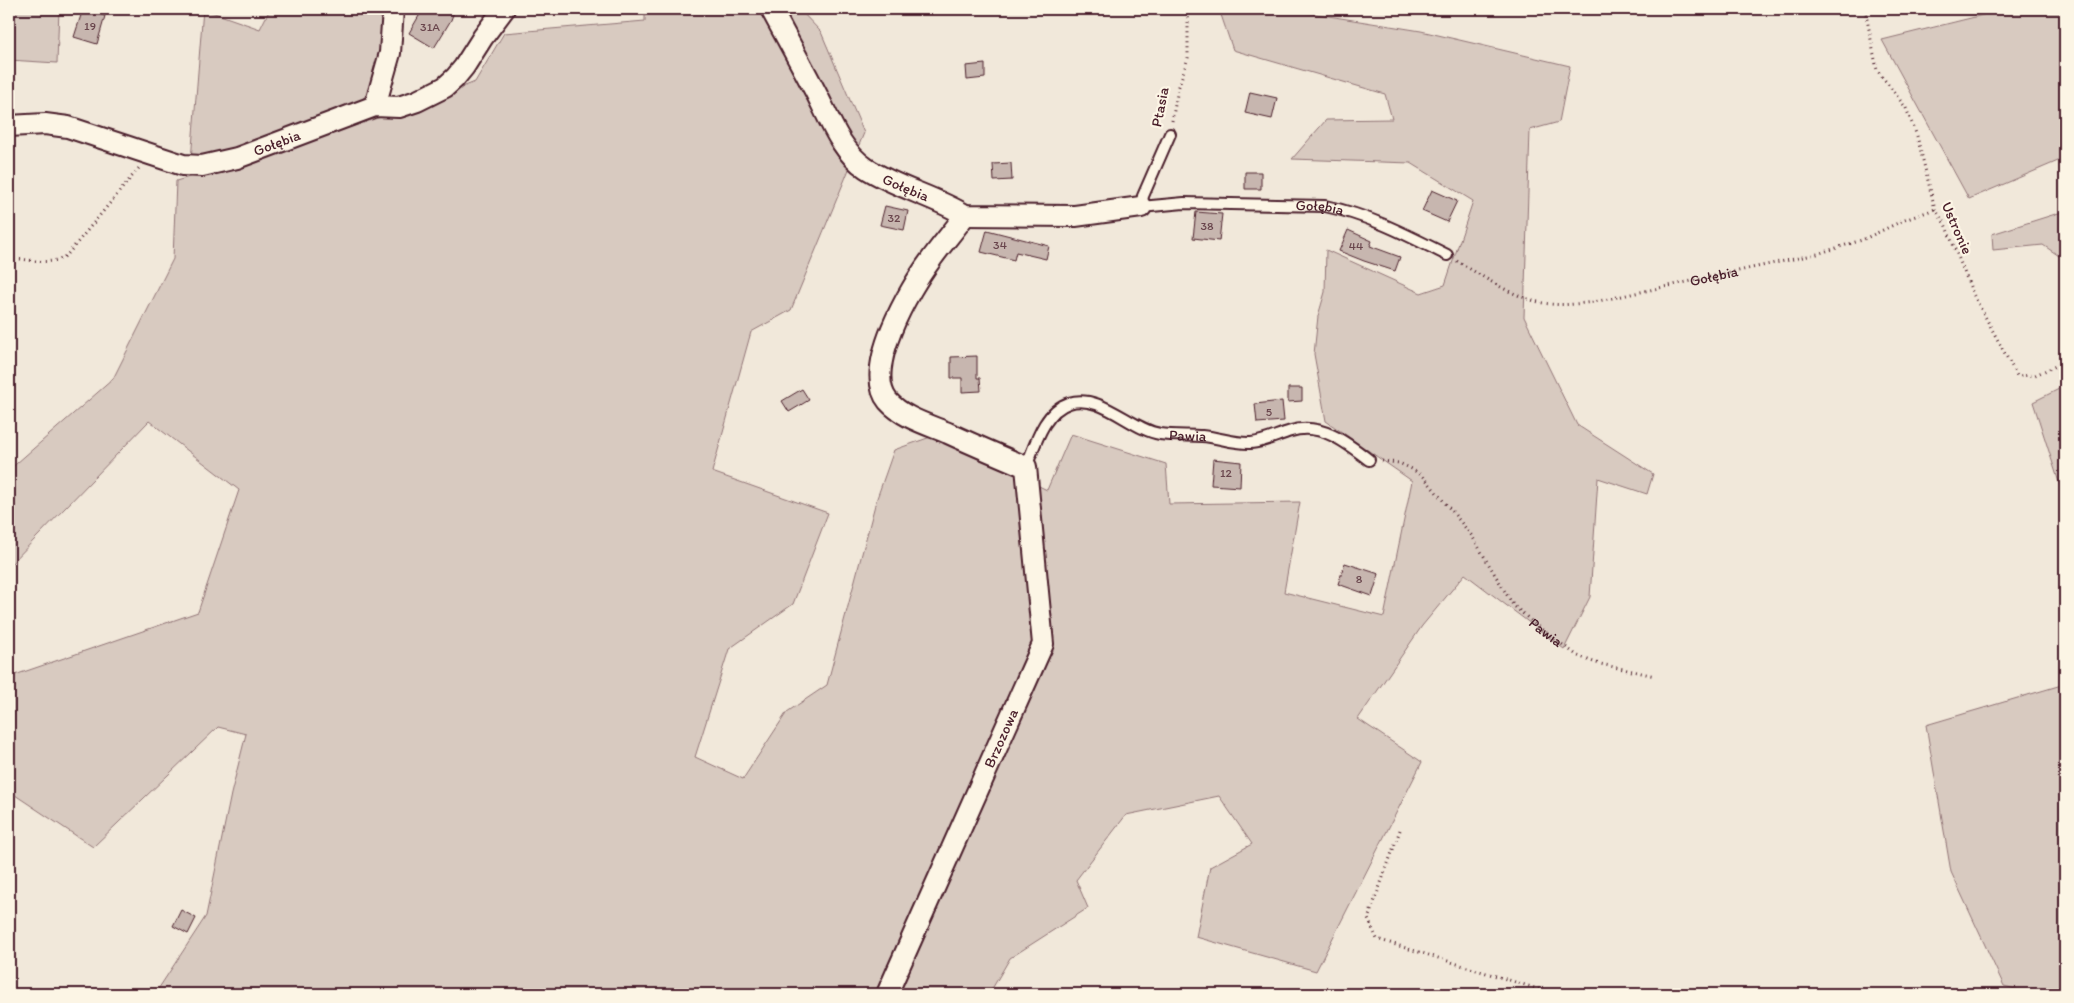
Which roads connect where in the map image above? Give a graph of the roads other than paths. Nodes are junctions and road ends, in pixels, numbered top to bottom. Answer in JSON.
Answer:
{"nodes":[{"id":1,"x":393,"y":9,"type":"edge"},
{"id":2,"x":504,"y":9,"type":"edge"},
{"id":3,"x":771,"y":9,"type":"edge"},
{"id":4,"x":374,"y":106,"type":"junction"},
{"id":5,"x":9,"y":126,"type":"edge"},
{"id":6,"x":1170,"y":134,"type":"road end"},
{"id":7,"x":1141,"y":207,"type":"junction"},
{"id":8,"x":965,"y":216,"type":"junction"},
{"id":9,"x":1447,"y":255,"type":"road end"},
{"id":10,"x":1369,"y":460,"type":"road end"},
{"id":11,"x":1026,"y":467,"type":"junction"},
{"id":12,"x":887,"y":994,"type":"edge"}],
"edges":[{"from":1,"to":4,"type":"street"},
{"from":2,"to":4,"type":"street","name":"Gołębia"},
{"from":3,"to":8,"type":"street","name":"Gołębia"},
{"from":4,"to":5,"type":"street","name":"Gołębia"},
{"from":6,"to":7,"type":"lane","name":"Ptasia"},
{"from":7,"to":8,"type":"street","name":"Gołębia"},
{"from":7,"to":9,"type":"lane","name":"Gołębia"},
{"from":8,"to":11,"type":"street"},
{"from":10,"to":11,"type":"lane","name":"Pawia"},
{"from":11,"to":12,"type":"street","name":"Brzozowa"}]}
